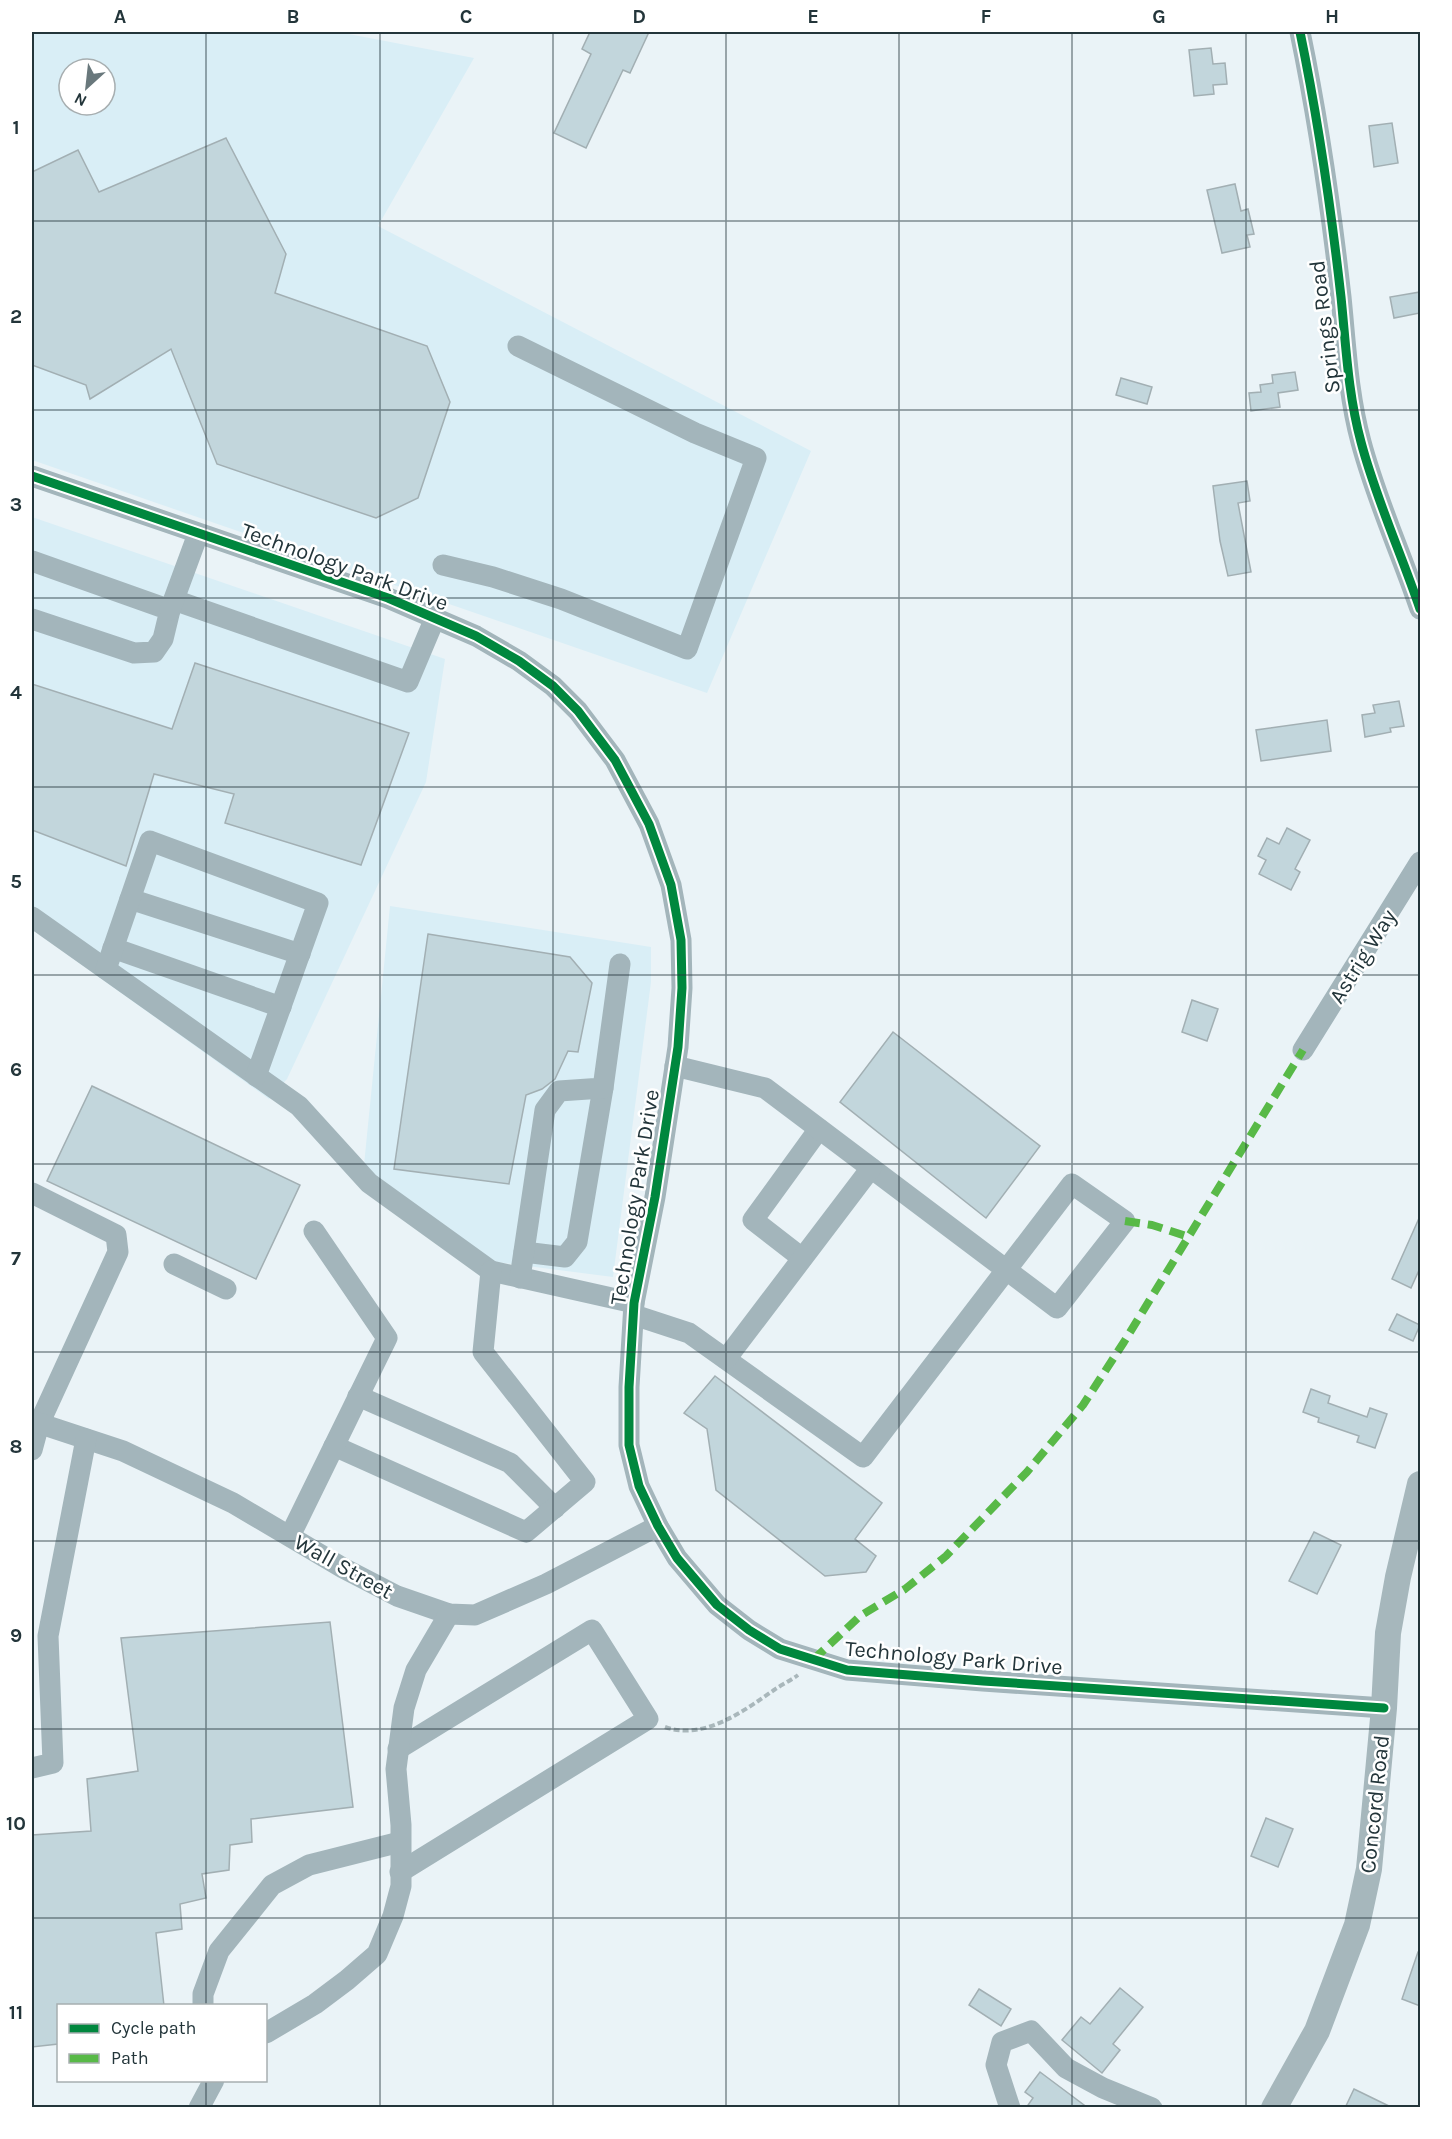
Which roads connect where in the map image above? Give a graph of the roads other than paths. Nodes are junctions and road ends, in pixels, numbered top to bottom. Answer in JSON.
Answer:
{"nodes":[{"id":1,"x":1300,"y":32,"type":"edge"},
{"id":2,"x":518,"y":346,"type":"dead end"},
{"id":3,"x":32,"y":476,"type":"edge"},
{"id":4,"x":198,"y":534,"type":"junction"},
{"id":5,"x":32,"y":561,"type":"edge"},
{"id":6,"x":443,"y":565,"type":"dead end"},
{"id":7,"x":172,"y":605,"type":"junction"},
{"id":8,"x":1420,"y":609,"type":"edge"},
{"id":9,"x":435,"y":618,"type":"junction"},
{"id":10,"x":32,"y":619,"type":"edge"},
{"id":11,"x":1420,"y":862,"type":"edge"},
{"id":12,"x":130,"y":899,"type":"junction"},
{"id":13,"x":32,"y":916,"type":"edge"},
{"id":14,"x":113,"y":948,"type":"junction"},
{"id":15,"x":300,"y":954,"type":"junction"},
{"id":16,"x":620,"y":964,"type":"dead end"},
{"id":17,"x":106,"y":969,"type":"junction"},
{"id":18,"x":281,"y":1006,"type":"junction"},
{"id":19,"x":1303,"y":1050,"type":"dead end"},
{"id":20,"x":675,"y":1066,"type":"junction"},
{"id":21,"x":256,"y":1076,"type":"junction"},
{"id":22,"x":603,"y":1088,"type":"junction"},
{"id":23,"x":819,"y":1129,"type":"junction"},
{"id":24,"x":871,"y":1168,"type":"junction"},
{"id":25,"x":32,"y":1193,"type":"edge"},
{"id":26,"x":314,"y":1231,"type":"dead end"},
{"id":27,"x":524,"y":1252,"type":"junction"},
{"id":28,"x":802,"y":1258,"type":"junction"},
{"id":29,"x":174,"y":1264,"type":"dead end"},
{"id":30,"x":1007,"y":1270,"type":"junction"},
{"id":31,"x":491,"y":1271,"type":"junction"},
{"id":32,"x":520,"y":1278,"type":"junction"},
{"id":33,"x":226,"y":1289,"type":"dead end"},
{"id":34,"x":634,"y":1309,"type":"junction"},
{"id":35,"x":726,"y":1359,"type":"junction"},
{"id":36,"x":358,"y":1396,"type":"junction"},
{"id":37,"x":35,"y":1423,"type":"edge"},
{"id":38,"x":86,"y":1439,"type":"junction"},
{"id":39,"x":334,"y":1446,"type":"junction"},
{"id":40,"x":32,"y":1450,"type":"edge"},
{"id":41,"x":1420,"y":1484,"type":"edge"},
{"id":42,"x":555,"y":1508,"type":"junction"},
{"id":43,"x":658,"y":1526,"type":"junction"},
{"id":44,"x":290,"y":1536,"type":"junction"},
{"id":45,"x":449,"y":1614,"type":"junction"},
{"id":46,"x":1384,"y":1708,"type":"junction"},
{"id":47,"x":398,"y":1749,"type":"junction"},
{"id":48,"x":32,"y":1768,"type":"edge"},
{"id":49,"x":400,"y":1842,"type":"junction"},
{"id":50,"x":400,"y":1872,"type":"junction"},
{"id":51,"x":204,"y":2004,"type":"edge"},
{"id":52,"x":267,"y":2032,"type":"edge"},
{"id":53,"x":213,"y":2082,"type":"edge"},
{"id":54,"x":199,"y":2108,"type":"edge"},
{"id":55,"x":1010,"y":2108,"type":"edge"},
{"id":56,"x":1152,"y":2108,"type":"edge"},
{"id":57,"x":1274,"y":2108,"type":"edge"}],
"edges":[{"from":1,"to":8,"type":"street","name":"Springs Road"},
{"from":2,"to":6,"type":"street"},
{"from":3,"to":4,"type":"street","name":"Technology Park Drive"},
{"from":4,"to":7,"type":"street"},
{"from":4,"to":9,"type":"street","name":"Technology Park Drive"},
{"from":5,"to":7,"type":"street"},
{"from":7,"to":9,"type":"street"},
{"from":7,"to":10,"type":"street"},
{"from":9,"to":20,"type":"street","name":"Technology Park Drive"},
{"from":11,"to":19,"type":"street","name":"Astrig Way"},
{"from":12,"to":14,"type":"street"},
{"from":12,"to":15,"type":"street"},
{"from":12,"to":15,"type":"street"},
{"from":13,"to":17,"type":"street"},
{"from":14,"to":17,"type":"street"},
{"from":14,"to":18,"type":"street"},
{"from":15,"to":18,"type":"street"},
{"from":16,"to":22,"type":"street"},
{"from":17,"to":21,"type":"street"},
{"from":18,"to":21,"type":"street"},
{"from":20,"to":23,"type":"street"},
{"from":20,"to":34,"type":"street","name":"Technology Park Drive"},
{"from":21,"to":31,"type":"street"},
{"from":22,"to":27,"type":"street"},
{"from":22,"to":27,"type":"street"},
{"from":23,"to":24,"type":"street"},
{"from":23,"to":28,"type":"street"},
{"from":24,"to":28,"type":"street"},
{"from":24,"to":30,"type":"street"},
{"from":25,"to":37,"type":"street"},
{"from":26,"to":36,"type":"street"},
{"from":27,"to":32,"type":"street"},
{"from":28,"to":35,"type":"street"},
{"from":29,"to":33,"type":"street"},
{"from":30,"to":30,"type":"street"},
{"from":30,"to":35,"type":"street"},
{"from":31,"to":32,"type":"street"},
{"from":31,"to":42,"type":"street"},
{"from":32,"to":34,"type":"street"},
{"from":34,"to":35,"type":"street"},
{"from":34,"to":43,"type":"street","name":"Technology Park Drive"},
{"from":36,"to":39,"type":"street"},
{"from":36,"to":42,"type":"street"},
{"from":37,"to":38,"type":"street","name":"Wall Street"},
{"from":37,"to":40,"type":"street"},
{"from":38,"to":44,"type":"street","name":"Wall Street"},
{"from":38,"to":48,"type":"street"},
{"from":39,"to":42,"type":"street"},
{"from":39,"to":44,"type":"street"},
{"from":41,"to":46,"type":"main road","name":"Concord Road"},
{"from":43,"to":45,"type":"street","name":"Wall Street"},
{"from":43,"to":46,"type":"street","name":"Technology Park Drive"},
{"from":44,"to":45,"type":"street","name":"Wall Street"},
{"from":45,"to":47,"type":"street"},
{"from":46,"to":57,"type":"main road","name":"Concord Road"},
{"from":47,"to":49,"type":"street"},
{"from":47,"to":50,"type":"street"},
{"from":49,"to":50,"type":"street"},
{"from":49,"to":51,"type":"street"},
{"from":50,"to":52,"type":"street"},
{"from":53,"to":54,"type":"street"},
{"from":55,"to":56,"type":"street"}]}
